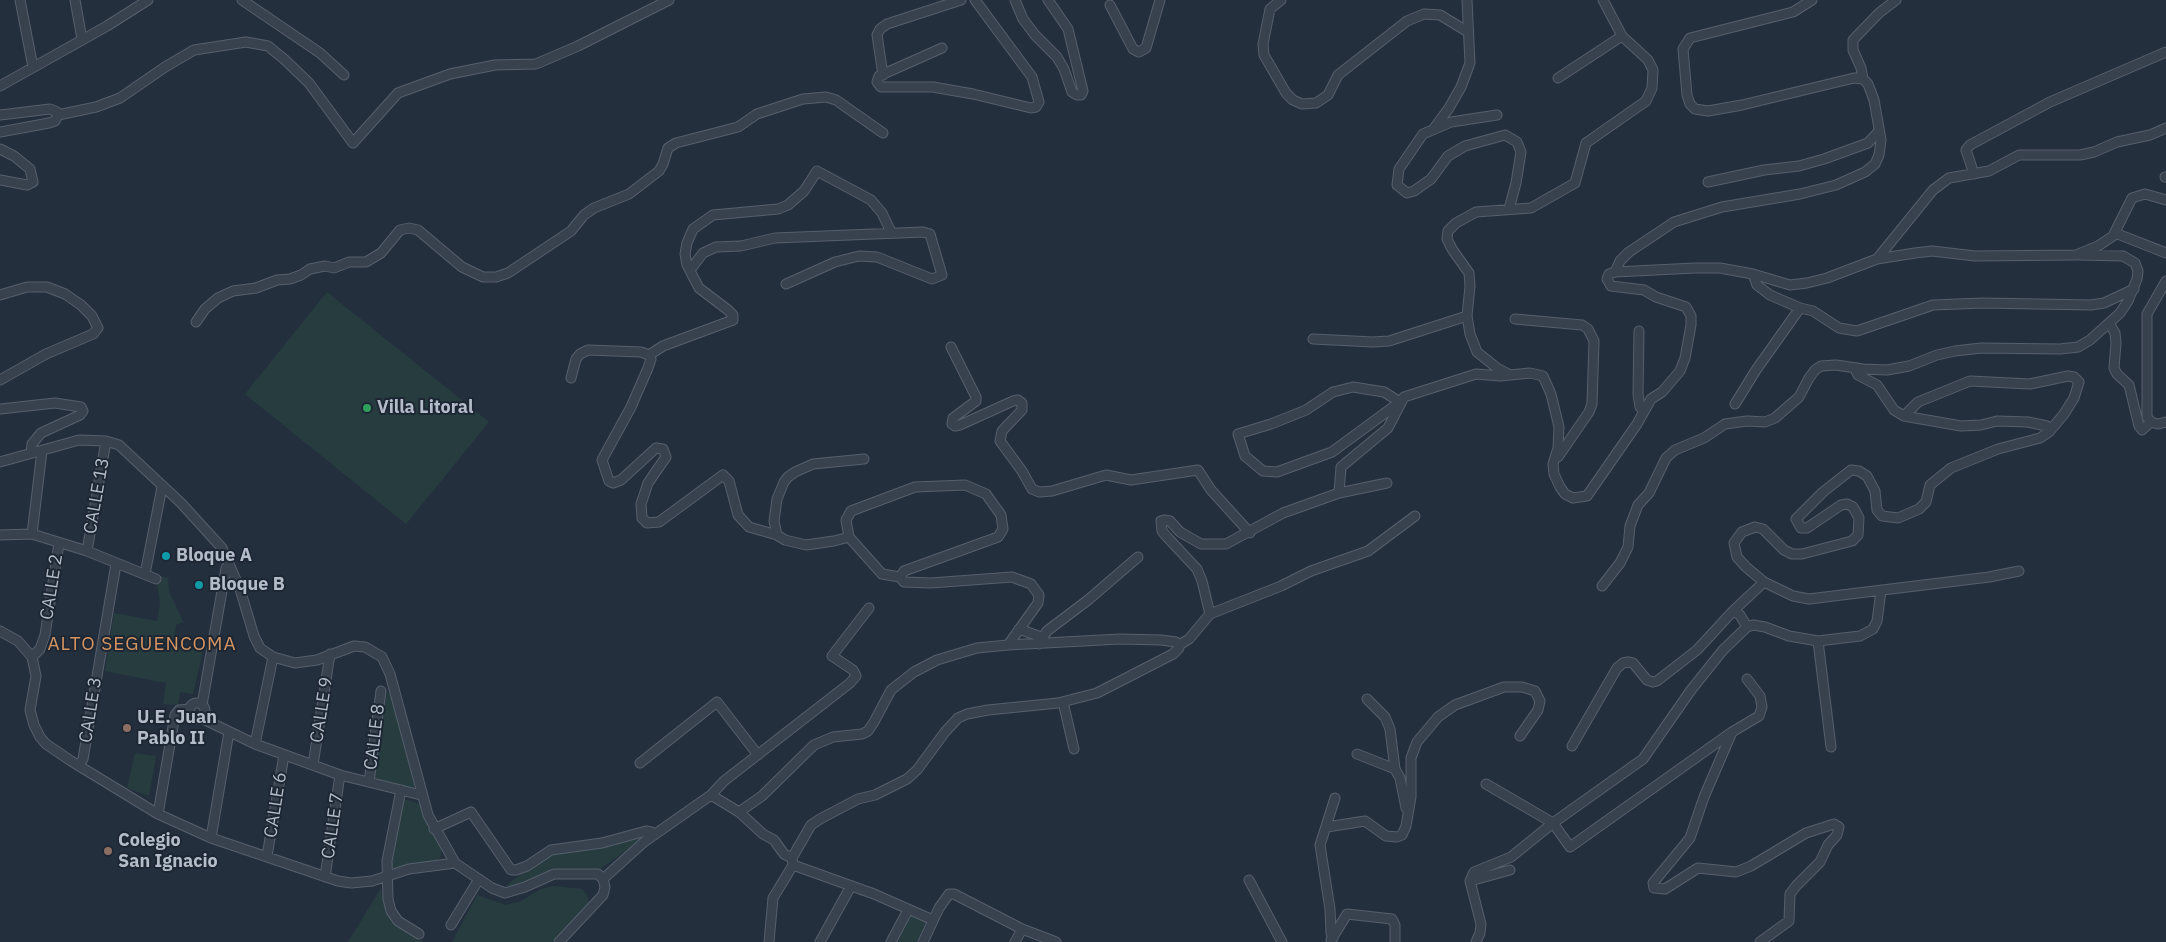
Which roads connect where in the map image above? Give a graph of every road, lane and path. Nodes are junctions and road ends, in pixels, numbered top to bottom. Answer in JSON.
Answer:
{"nodes":[{"id":1,"x":20,"y":0,"type":"edge"},
{"id":2,"x":75,"y":0,"type":"edge"},
{"id":3,"x":148,"y":0,"type":"edge"},
{"id":4,"x":242,"y":0,"type":"edge"},
{"id":5,"x":669,"y":0,"type":"edge"},
{"id":6,"x":961,"y":0,"type":"edge"},
{"id":7,"x":975,"y":0,"type":"edge"},
{"id":8,"x":1015,"y":0,"type":"edge"},
{"id":9,"x":1048,"y":0,"type":"edge"},
{"id":10,"x":1160,"y":0,"type":"edge"},
{"id":11,"x":1281,"y":0,"type":"edge"},
{"id":12,"x":1467,"y":0,"type":"edge"},
{"id":13,"x":1603,"y":0,"type":"edge"},
{"id":14,"x":1812,"y":0,"type":"edge"},
{"id":15,"x":1896,"y":0,"type":"edge"},
{"id":16,"x":1110,"y":5,"type":"dead end"},
{"id":17,"x":1468,"y":32,"type":"junction"},
{"id":18,"x":1622,"y":36,"type":"junction"},
{"id":19,"x":82,"y":39,"type":"junction"},
{"id":20,"x":942,"y":48,"type":"dead end"},
{"id":21,"x":2166,"y":52,"type":"edge"},
{"id":22,"x":33,"y":68,"type":"junction"},
{"id":23,"x":344,"y":75,"type":"dead end"},
{"id":24,"x":883,"y":75,"type":"junction"},
{"id":25,"x":1558,"y":78,"type":"dead end"},
{"id":26,"x":1863,"y":79,"type":"junction"},
{"id":27,"x":0,"y":86,"type":"edge"},
{"id":28,"x":0,"y":115,"type":"edge"},
{"id":29,"x":58,"y":115,"type":"junction"},
{"id":30,"x":1497,"y":115,"type":"dead end"},
{"id":31,"x":1435,"y":127,"type":"junction"},
{"id":32,"x":2166,"y":128,"type":"edge"},
{"id":33,"x":1879,"y":131,"type":"junction"},
{"id":34,"x":0,"y":132,"type":"edge"},
{"id":35,"x":884,"y":133,"type":"dead end"},
{"id":36,"x":0,"y":149,"type":"edge"},
{"id":37,"x":1974,"y":174,"type":"junction"},
{"id":38,"x":0,"y":180,"type":"edge"},
{"id":39,"x":1708,"y":182,"type":"dead end"},
{"id":40,"x":2166,"y":200,"type":"edge"},
{"id":41,"x":1509,"y":209,"type":"junction"},
{"id":42,"x":891,"y":232,"type":"junction"},
{"id":43,"x":2114,"y":233,"type":"junction"},
{"id":44,"x":2166,"y":253,"type":"edge"},
{"id":45,"x":2076,"y":255,"type":"junction"},
{"id":46,"x":1877,"y":259,"type":"junction"},
{"id":47,"x":690,"y":270,"type":"junction"},
{"id":48,"x":1615,"y":272,"type":"junction"},
{"id":49,"x":1753,"y":274,"type":"junction"},
{"id":50,"x":2166,"y":281,"type":"edge"},
{"id":51,"x":786,"y":284,"type":"dead end"},
{"id":52,"x":2134,"y":289,"type":"junction"},
{"id":53,"x":0,"y":294,"type":"edge"},
{"id":54,"x":1800,"y":308,"type":"junction"},
{"id":55,"x":1467,"y":316,"type":"junction"},
{"id":56,"x":1515,"y":319,"type":"dead end"},
{"id":57,"x":196,"y":322,"type":"dead end"},
{"id":58,"x":2109,"y":323,"type":"junction"},
{"id":59,"x":1639,"y":330,"type":"dead end"},
{"id":60,"x":1313,"y":339,"type":"dead end"},
{"id":61,"x":951,"y":347,"type":"dead end"},
{"id":62,"x":650,"y":355,"type":"junction"},
{"id":63,"x":1855,"y":369,"type":"junction"},
{"id":64,"x":1511,"y":375,"type":"junction"},
{"id":65,"x":571,"y":378,"type":"dead end"},
{"id":66,"x":0,"y":380,"type":"edge"},
{"id":67,"x":1400,"y":402,"type":"junction"},
{"id":68,"x":1735,"y":404,"type":"dead end"},
{"id":69,"x":0,"y":409,"type":"edge"},
{"id":70,"x":1644,"y":411,"type":"junction"},
{"id":71,"x":1904,"y":416,"type":"junction"},
{"id":72,"x":2151,"y":422,"type":"junction"},
{"id":73,"x":2166,"y":422,"type":"edge"},
{"id":74,"x":2049,"y":432,"type":"junction"},
{"id":75,"x":106,"y":441,"type":"junction"},
{"id":76,"x":42,"y":451,"type":"junction"},
{"id":77,"x":31,"y":453,"type":"junction"},
{"id":78,"x":864,"y":459,"type":"dead end"},
{"id":79,"x":0,"y":462,"type":"edge"},
{"id":80,"x":1553,"y":464,"type":"junction"},
{"id":81,"x":1387,"y":484,"type":"dead end"},
{"id":82,"x":162,"y":487,"type":"junction"},
{"id":83,"x":1339,"y":493,"type":"junction"},
{"id":84,"x":1414,"y":516,"type":"dead end"},
{"id":85,"x":1250,"y":533,"type":"junction"},
{"id":86,"x":32,"y":534,"type":"junction"},
{"id":87,"x":778,"y":535,"type":"junction"},
{"id":88,"x":849,"y":537,"type":"junction"},
{"id":89,"x":0,"y":538,"type":"edge"},
{"id":90,"x":59,"y":543,"type":"junction"},
{"id":91,"x":87,"y":551,"type":"junction"},
{"id":92,"x":1138,"y":557,"type":"dead end"},
{"id":93,"x":116,"y":564,"type":"junction"},
{"id":94,"x":229,"y":565,"type":"junction"},
{"id":95,"x":2019,"y":571,"type":"dead end"},
{"id":96,"x":145,"y":574,"type":"junction"},
{"id":97,"x":900,"y":577,"type":"junction"},
{"id":98,"x":156,"y":579,"type":"dead end"},
{"id":99,"x":1764,"y":582,"type":"junction"},
{"id":100,"x":1602,"y":586,"type":"dead end"},
{"id":101,"x":223,"y":589,"type":"junction"},
{"id":102,"x":240,"y":589,"type":"junction"},
{"id":103,"x":1881,"y":591,"type":"junction"},
{"id":104,"x":869,"y":608,"type":"dead end"},
{"id":105,"x":1733,"y":611,"type":"junction"},
{"id":106,"x":1210,"y":614,"type":"junction"},
{"id":107,"x":1746,"y":627,"type":"junction"},
{"id":108,"x":0,"y":630,"type":"edge"},
{"id":109,"x":1020,"y":630,"type":"junction"},
{"id":110,"x":1040,"y":641,"type":"junction"},
{"id":111,"x":1818,"y":641,"type":"junction"},
{"id":112,"x":1008,"y":644,"type":"junction"},
{"id":113,"x":1179,"y":645,"type":"junction"},
{"id":114,"x":330,"y":654,"type":"junction"},
{"id":115,"x":32,"y":657,"type":"junction"},
{"id":116,"x":273,"y":657,"type":"junction"},
{"id":117,"x":1747,"y":679,"type":"dead end"},
{"id":118,"x":381,"y":691,"type":"dead end"},
{"id":119,"x":1367,"y":699,"type":"dead end"},
{"id":120,"x":1063,"y":702,"type":"junction"},
{"id":121,"x":202,"y":705,"type":"junction"},
{"id":122,"x":190,"y":710,"type":"junction"},
{"id":123,"x":201,"y":718,"type":"junction"},
{"id":124,"x":229,"y":732,"type":"junction"},
{"id":125,"x":1732,"y":732,"type":"junction"},
{"id":126,"x":1520,"y":736,"type":"dead end"},
{"id":127,"x":254,"y":744,"type":"junction"},
{"id":128,"x":1572,"y":746,"type":"dead end"},
{"id":129,"x":1831,"y":747,"type":"dead end"},
{"id":130,"x":1074,"y":749,"type":"dead end"},
{"id":131,"x":1357,"y":754,"type":"dead end"},
{"id":132,"x":284,"y":755,"type":"junction"},
{"id":133,"x":758,"y":755,"type":"junction"},
{"id":134,"x":640,"y":763,"type":"dead end"},
{"id":135,"x":79,"y":765,"type":"junction"},
{"id":136,"x":313,"y":765,"type":"junction"},
{"id":137,"x":1395,"y":769,"type":"junction"},
{"id":138,"x":340,"y":775,"type":"junction"},
{"id":139,"x":369,"y":782,"type":"junction"},
{"id":140,"x":1486,"y":784,"type":"dead end"},
{"id":141,"x":401,"y":790,"type":"junction"},
{"id":142,"x":421,"y":795,"type":"junction"},
{"id":143,"x":711,"y":795,"type":"junction"},
{"id":144,"x":1335,"y":798,"type":"dead end"},
{"id":145,"x":1408,"y":810,"type":"junction"},
{"id":146,"x":158,"y":814,"type":"junction"},
{"id":147,"x":741,"y":814,"type":"junction"},
{"id":148,"x":1553,"y":823,"type":"junction"},
{"id":149,"x":1327,"y":827,"type":"junction"},
{"id":150,"x":434,"y":829,"type":"junction"},
{"id":151,"x":654,"y":835,"type":"junction"},
{"id":152,"x":211,"y":838,"type":"junction"},
{"id":153,"x":268,"y":856,"type":"junction"},
{"id":154,"x":792,"y":861,"type":"junction"},
{"id":155,"x":455,"y":863,"type":"junction"},
{"id":156,"x":1510,"y":870,"type":"dead end"},
{"id":157,"x":388,"y":874,"type":"junction"},
{"id":158,"x":325,"y":876,"type":"junction"},
{"id":159,"x":603,"y":879,"type":"junction"},
{"id":160,"x":479,"y":880,"type":"junction"},
{"id":161,"x":1250,"y":880,"type":"dead end"},
{"id":162,"x":1470,"y":881,"type":"junction"},
{"id":163,"x":851,"y":886,"type":"junction"},
{"id":164,"x":908,"y":910,"type":"junction"},
{"id":165,"x":933,"y":920,"type":"junction"},
{"id":166,"x":451,"y":925,"type":"dead end"},
{"id":167,"x":1022,"y":929,"type":"junction"},
{"id":168,"x":420,"y":934,"type":"dead end"},
{"id":169,"x":1331,"y":940,"type":"edge"},
{"id":170,"x":559,"y":942,"type":"edge"},
{"id":171,"x":769,"y":942,"type":"edge"},
{"id":172,"x":820,"y":942,"type":"edge"},
{"id":173,"x":891,"y":942,"type":"edge"},
{"id":174,"x":923,"y":942,"type":"edge"},
{"id":175,"x":1015,"y":942,"type":"edge"},
{"id":176,"x":1056,"y":942,"type":"edge"},
{"id":177,"x":1282,"y":942,"type":"edge"},
{"id":178,"x":1395,"y":942,"type":"edge"},
{"id":179,"x":1476,"y":942,"type":"edge"},
{"id":180,"x":1760,"y":942,"type":"edge"}],
"edges":[{"from":1,"to":22,"type":"street"},
{"from":2,"to":19,"type":"street"},
{"from":3,"to":19,"type":"street"},
{"from":4,"to":23,"type":"street"},
{"from":5,"to":29,"type":"street"},
{"from":6,"to":24,"type":"street"},
{"from":7,"to":24,"type":"street"},
{"from":8,"to":9,"type":"street"},
{"from":10,"to":16,"type":"street"},
{"from":11,"to":17,"type":"street"},
{"from":12,"to":17,"type":"street"},
{"from":13,"to":18,"type":"street"},
{"from":14,"to":26,"type":"street"},
{"from":15,"to":26,"type":"street"},
{"from":17,"to":31,"type":"street"},
{"from":18,"to":25,"type":"street"},
{"from":18,"to":41,"type":"street"},
{"from":19,"to":22,"type":"street"},
{"from":20,"to":24,"type":"street"},
{"from":21,"to":37,"type":"street"},
{"from":22,"to":27,"type":"street"},
{"from":26,"to":33,"type":"street"},
{"from":28,"to":29,"type":"street"},
{"from":29,"to":34,"type":"street"},
{"from":30,"to":31,"type":"street"},
{"from":31,"to":41,"type":"street"},
{"from":32,"to":37,"type":"street"},
{"from":33,"to":39,"type":"street"},
{"from":33,"to":48,"type":"street"},
{"from":35,"to":57,"type":"street"},
{"from":36,"to":38,"type":"street"},
{"from":37,"to":46,"type":"street"},
{"from":40,"to":43,"type":"street"},
{"from":41,"to":55,"type":"street"},
{"from":42,"to":47,"type":"street"},
{"from":42,"to":47,"type":"street"},
{"from":42,"to":51,"type":"street"},
{"from":43,"to":44,"type":"street"},
{"from":43,"to":45,"type":"street"},
{"from":45,"to":46,"type":"street"},
{"from":45,"to":52,"type":"street"},
{"from":46,"to":49,"type":"street"},
{"from":47,"to":62,"type":"street"},
{"from":48,"to":49,"type":"street"},
{"from":48,"to":70,"type":"street"},
{"from":49,"to":54,"type":"street"},
{"from":50,"to":72,"type":"street"},
{"from":52,"to":54,"type":"street"},
{"from":52,"to":58,"type":"street"},
{"from":53,"to":66,"type":"street"},
{"from":54,"to":68,"type":"street"},
{"from":55,"to":60,"type":"street"},
{"from":55,"to":64,"type":"street"},
{"from":56,"to":80,"type":"street"},
{"from":58,"to":63,"type":"street"},
{"from":58,"to":72,"type":"street"},
{"from":59,"to":70,"type":"street"},
{"from":61,"to":85,"type":"street"},
{"from":62,"to":65,"type":"street"},
{"from":62,"to":87,"type":"street"},
{"from":63,"to":71,"type":"street"},
{"from":63,"to":100,"type":"street"},
{"from":64,"to":67,"type":"street"},
{"from":64,"to":80,"type":"street"},
{"from":67,"to":67,"type":"street"},
{"from":67,"to":83,"type":"street"},
{"from":69,"to":77,"type":"street"},
{"from":70,"to":80,"type":"street"},
{"from":71,"to":74,"type":"street"},
{"from":71,"to":74,"type":"street"},
{"from":72,"to":73,"type":"street"},
{"from":74,"to":99,"type":"street"},
{"from":75,"to":76,"type":"street"},
{"from":75,"to":82,"type":"street"},
{"from":75,"to":91,"type":"street","name":"CALLE 13"},
{"from":76,"to":77,"type":"street"},
{"from":76,"to":86,"type":"street"},
{"from":77,"to":79,"type":"street"},
{"from":78,"to":87,"type":"street"},
{"from":81,"to":83,"type":"street"},
{"from":82,"to":94,"type":"street"},
{"from":82,"to":96,"type":"street"},
{"from":83,"to":85,"type":"street"},
{"from":84,"to":106,"type":"street"},
{"from":85,"to":106,"type":"street"},
{"from":86,"to":89,"type":"street"},
{"from":86,"to":90,"type":"street"},
{"from":87,"to":88,"type":"street"},
{"from":88,"to":97,"type":"street"},
{"from":88,"to":97,"type":"street"},
{"from":90,"to":91,"type":"street"},
{"from":90,"to":115,"type":"street","name":"CALLE 2"},
{"from":91,"to":93,"type":"street"},
{"from":92,"to":110,"type":"street"},
{"from":93,"to":96,"type":"street"},
{"from":93,"to":135,"type":"street","name":"CALLE 3"},
{"from":94,"to":101,"type":"street"},
{"from":94,"to":102,"type":"street"},
{"from":95,"to":103,"type":"street"},
{"from":96,"to":98,"type":"street"},
{"from":97,"to":109,"type":"street"},
{"from":99,"to":103,"type":"street"},
{"from":99,"to":105,"type":"street"},
{"from":101,"to":102,"type":"street"},
{"from":101,"to":121,"type":"street"},
{"from":102,"to":116,"type":"street"},
{"from":103,"to":111,"type":"street"},
{"from":104,"to":133,"type":"street"},
{"from":105,"to":107,"type":"street"},
{"from":105,"to":128,"type":"street"},
{"from":106,"to":113,"type":"street"},
{"from":107,"to":111,"type":"street"},
{"from":107,"to":148,"type":"street"},
{"from":108,"to":115,"type":"street"},
{"from":109,"to":110,"type":"street"},
{"from":109,"to":112,"type":"street"},
{"from":110,"to":112,"type":"street"},
{"from":110,"to":113,"type":"street"},
{"from":111,"to":129,"type":"street"},
{"from":112,"to":147,"type":"street"},
{"from":113,"to":120,"type":"street"},
{"from":114,"to":116,"type":"street"},
{"from":114,"to":136,"type":"street","name":"CALLE 9"},
{"from":114,"to":142,"type":"street"},
{"from":115,"to":135,"type":"street"},
{"from":116,"to":127,"type":"street"},
{"from":117,"to":125,"type":"street"},
{"from":118,"to":139,"type":"street","name":"CALLE 8"},
{"from":119,"to":137,"type":"street"},
{"from":120,"to":130,"type":"street"},
{"from":120,"to":154,"type":"street"},
{"from":121,"to":122,"type":"street"},
{"from":121,"to":123,"type":"street"},
{"from":122,"to":123,"type":"street"},
{"from":122,"to":146,"type":"street"},
{"from":123,"to":124,"type":"street"},
{"from":124,"to":127,"type":"street"},
{"from":124,"to":152,"type":"street"},
{"from":125,"to":148,"type":"street"},
{"from":125,"to":180,"type":"street"},
{"from":126,"to":145,"type":"street"},
{"from":127,"to":132,"type":"street"},
{"from":131,"to":137,"type":"street"},
{"from":132,"to":136,"type":"street"},
{"from":132,"to":153,"type":"street","name":"CALLE 6"},
{"from":133,"to":134,"type":"street"},
{"from":133,"to":143,"type":"street"},
{"from":135,"to":146,"type":"street"},
{"from":136,"to":138,"type":"street"},
{"from":137,"to":145,"type":"street"},
{"from":138,"to":139,"type":"street"},
{"from":138,"to":158,"type":"street","name":"CALLE 7"},
{"from":139,"to":141,"type":"street"},
{"from":140,"to":148,"type":"street"},
{"from":141,"to":142,"type":"street"},
{"from":141,"to":157,"type":"street"},
{"from":142,"to":150,"type":"street"},
{"from":143,"to":147,"type":"street"},
{"from":143,"to":151,"type":"street"},
{"from":144,"to":149,"type":"street"},
{"from":145,"to":149,"type":"street"},
{"from":146,"to":152,"type":"street"},
{"from":147,"to":154,"type":"street"},
{"from":148,"to":162,"type":"street"},
{"from":149,"to":169,"type":"street"},
{"from":150,"to":151,"type":"street"},
{"from":150,"to":155,"type":"street"},
{"from":151,"to":159,"type":"street"},
{"from":152,"to":153,"type":"street"},
{"from":153,"to":158,"type":"street"},
{"from":154,"to":163,"type":"street"},
{"from":154,"to":171,"type":"street"},
{"from":155,"to":157,"type":"street"},
{"from":155,"to":160,"type":"street"},
{"from":156,"to":162,"type":"street"},
{"from":157,"to":158,"type":"street"},
{"from":157,"to":168,"type":"street"},
{"from":159,"to":160,"type":"street"},
{"from":159,"to":170,"type":"street"},
{"from":160,"to":166,"type":"street"},
{"from":161,"to":177,"type":"street"},
{"from":162,"to":179,"type":"street"},
{"from":163,"to":164,"type":"street"},
{"from":163,"to":172,"type":"street"},
{"from":164,"to":165,"type":"street"},
{"from":164,"to":173,"type":"street"},
{"from":165,"to":167,"type":"street"},
{"from":165,"to":174,"type":"street"},
{"from":167,"to":175,"type":"street"},
{"from":167,"to":176,"type":"street"},
{"from":169,"to":178,"type":"street"}]}
